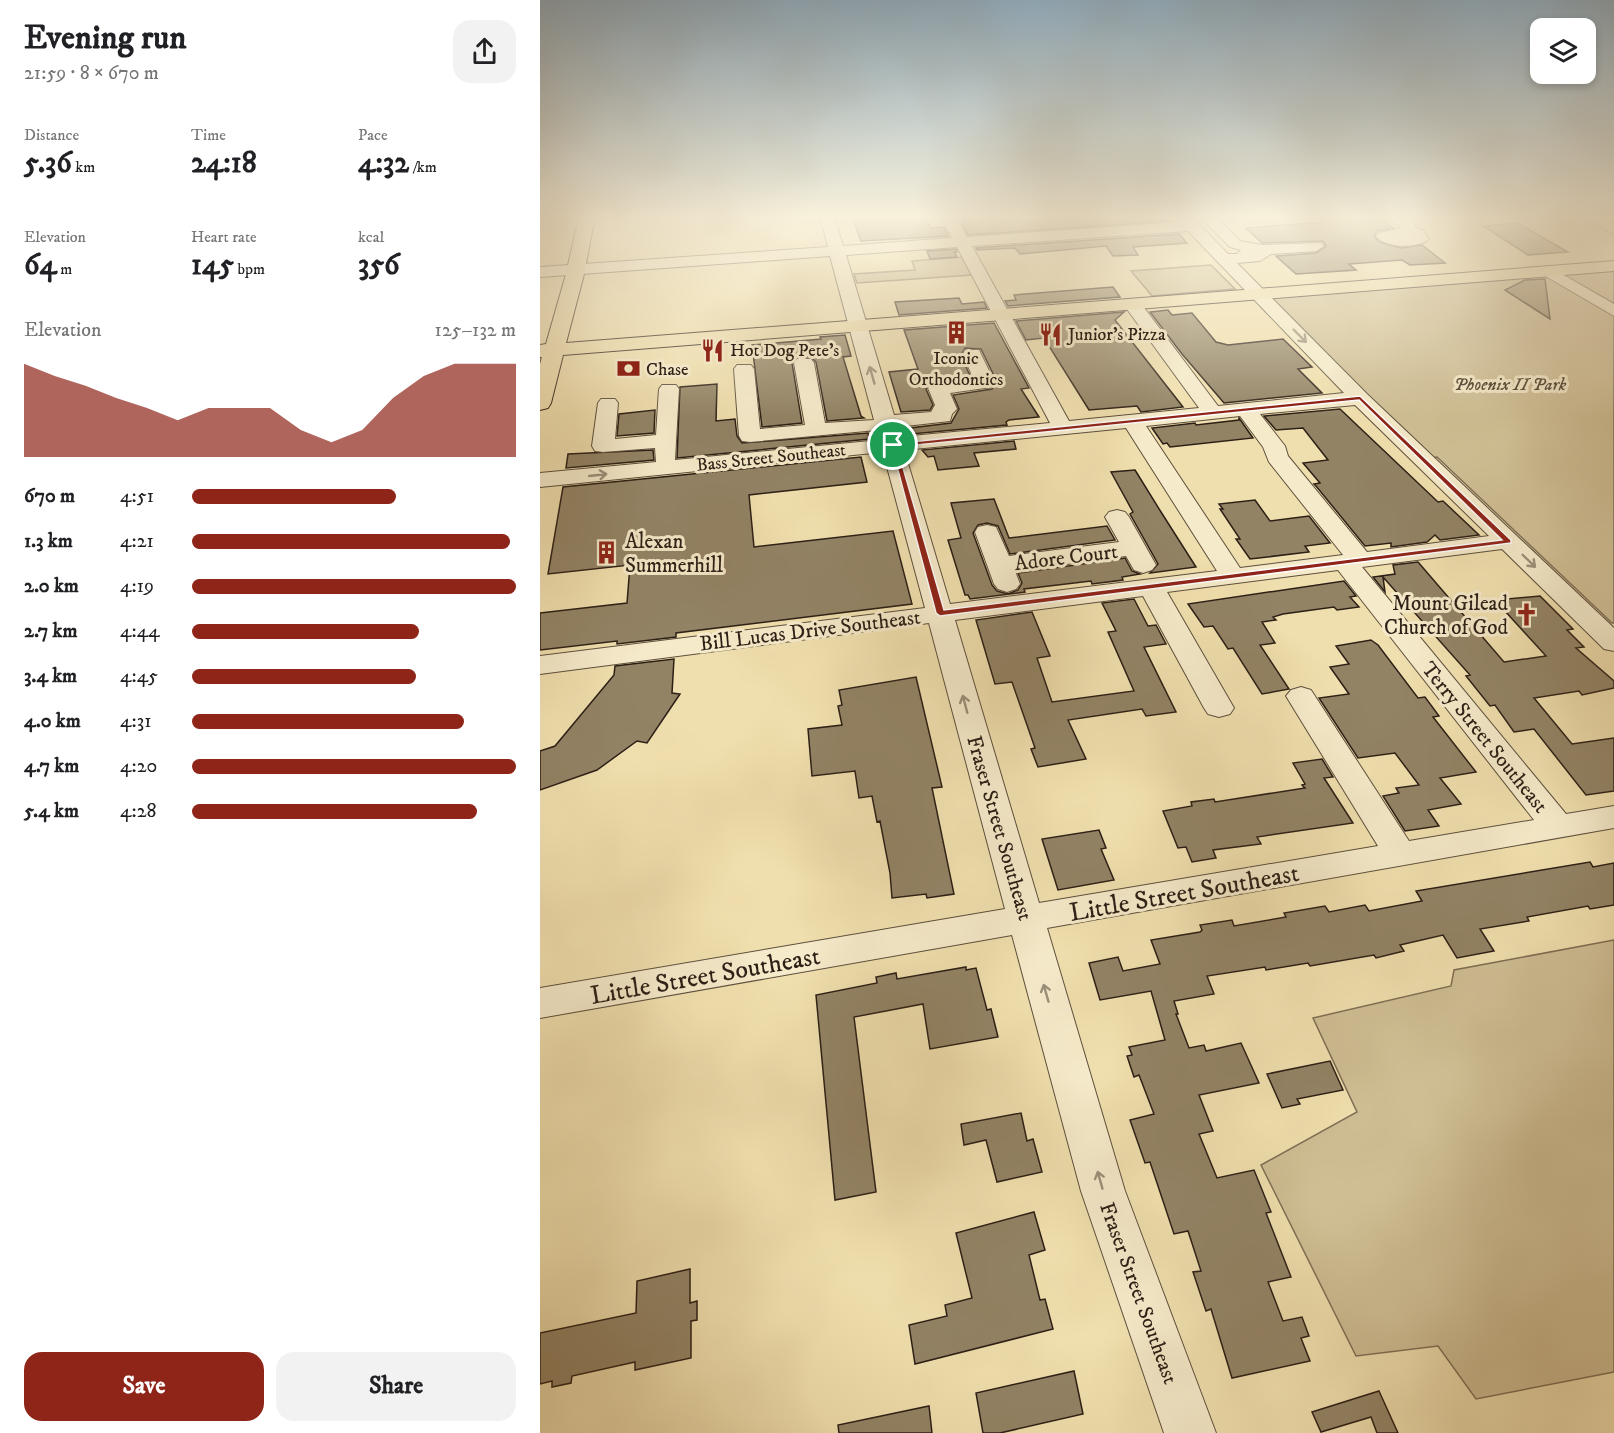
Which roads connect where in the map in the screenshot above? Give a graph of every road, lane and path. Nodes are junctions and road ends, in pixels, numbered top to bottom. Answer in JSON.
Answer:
{"nodes":[{"id":1,"x":573,"y":283,"type":"edge"},
{"id":2,"x":847,"y":283,"type":"edge"},
{"id":3,"x":984,"y":283,"type":"edge"},
{"id":4,"x":1249,"y":283,"type":"edge"},
{"id":5,"x":1405,"y":283,"type":"edge"},
{"id":6,"x":1568,"y":283,"type":"edge"},
{"id":7,"x":1259,"y":295,"type":"junction"},
{"id":8,"x":1132,"y":305,"type":"junction"},
{"id":9,"x":1614,"y":310,"type":"edge"},
{"id":10,"x":1002,"y":316,"type":"junction"},
{"id":11,"x":563,"y":321,"type":"junction"},
{"id":12,"x":858,"y":327,"type":"junction"},
{"id":13,"x":540,"y":331,"type":"edge"},
{"id":14,"x":546,"y":352,"type":"edge"},
{"id":15,"x":972,"y":354,"type":"dead end"},
{"id":16,"x":804,"y":363,"type":"dead end"},
{"id":17,"x":744,"y":369,"type":"dead end"},
{"id":18,"x":669,"y":390,"type":"dead end"},
{"id":19,"x":1360,"y":398,"type":"junction"},
{"id":20,"x":540,"y":403,"type":"edge"},
{"id":21,"x":608,"y":403,"type":"dead end"},
{"id":22,"x":1246,"y":410,"type":"junction"},
{"id":23,"x":1213,"y":413,"type":"junction"},
{"id":24,"x":1132,"y":421,"type":"junction"},
{"id":25,"x":1063,"y":428,"type":"junction"},
{"id":26,"x":816,"y":430,"type":"junction"},
{"id":27,"x":884,"y":431,"type":"junction"},
{"id":28,"x":666,"y":441,"type":"junction"},
{"id":29,"x":664,"y":468,"type":"junction"},
{"id":30,"x":540,"y":480,"type":"edge"},
{"id":31,"x":1117,"y":517,"type":"dead end"},
{"id":32,"x":987,"y":532,"type":"dead end"},
{"id":33,"x":1508,"y":541,"type":"junction"},
{"id":34,"x":1134,"y":548,"type":"junction"},
{"id":35,"x":1352,"y":561,"type":"junction"},
{"id":36,"x":999,"y":565,"type":"junction"},
{"id":37,"x":1233,"y":576,"type":"junction"},
{"id":38,"x":1153,"y":586,"type":"junction"},
{"id":39,"x":1014,"y":604,"type":"junction"},
{"id":40,"x":940,"y":613,"type":"junction"},
{"id":41,"x":1614,"y":643,"type":"edge"},
{"id":42,"x":540,"y":665,"type":"edge"},
{"id":43,"x":1301,"y":696,"type":"dead end"},
{"id":44,"x":1219,"y":708,"type":"dead end"},
{"id":45,"x":1614,"y":817,"type":"edge"},
{"id":46,"x":1558,"y":827,"type":"junction"},
{"id":47,"x":1401,"y":855,"type":"junction"},
{"id":48,"x":1026,"y":920,"type":"junction"},
{"id":49,"x":540,"y":1003,"type":"edge"},
{"id":50,"x":1190,"y":1433,"type":"edge"}],
"edges":[{"from":1,"to":11,"type":"main road"},
{"from":2,"to":12,"type":"street","name":"Fraser Street Southeast"},
{"from":3,"to":10,"type":"street"},
{"from":4,"to":7,"type":"street"},
{"from":5,"to":7,"type":"main road"},
{"from":6,"to":9,"type":"street"},
{"from":7,"to":8,"type":"main road"},
{"from":7,"to":19,"type":"street","one_way":true},
{"from":8,"to":10,"type":"main road"},
{"from":8,"to":23,"type":"street"},
{"from":10,"to":12,"type":"main road"},
{"from":10,"to":25,"type":"street"},
{"from":11,"to":13,"type":"main road"},
{"from":11,"to":14,"type":"main road"},
{"from":12,"to":14,"type":"main road"},
{"from":27,"to":12,"type":"street","name":"Fraser Street Southeast","one_way":true},
{"from":14,"to":20,"type":"main road"},
{"from":15,"to":27,"type":"street"},
{"from":16,"to":26,"type":"street"},
{"from":17,"to":26,"type":"street"},
{"from":18,"to":28,"type":"street"},
{"from":19,"to":22,"type":"street","name":"Bass Street Southeast"},
{"from":19,"to":33,"type":"street"},
{"from":21,"to":28,"type":"street"},
{"from":22,"to":23,"type":"street","name":"Bass Street Southeast"},
{"from":22,"to":35,"type":"street","name":"Terry Street Southeast"},
{"from":23,"to":24,"type":"street","name":"Bass Street Southeast"},
{"from":24,"to":25,"type":"street","name":"Bass Street Southeast"},
{"from":24,"to":37,"type":"street"},
{"from":25,"to":27,"type":"street","name":"Bass Street Southeast"},
{"from":26,"to":27,"type":"street"},
{"from":27,"to":29,"type":"street","name":"Bass Street Southeast"},
{"from":27,"to":40,"type":"street","name":"Fraser Street Southeast"},
{"from":28,"to":29,"type":"street"},
{"from":30,"to":29,"type":"street","name":"Bass Street Southeast","one_way":true},
{"from":31,"to":34,"type":"street"},
{"from":32,"to":36,"type":"street"},
{"from":33,"to":35,"type":"street","name":"Bill Lucas Drive Southeast"},
{"from":33,"to":41,"type":"street","one_way":true},
{"from":34,"to":36,"type":"street","name":"Adore Court"},
{"from":34,"to":38,"type":"street"},
{"from":35,"to":37,"type":"street","name":"Bill Lucas Drive Southeast"},
{"from":35,"to":46,"type":"street","name":"Terry Street Southeast"},
{"from":36,"to":39,"type":"street"},
{"from":37,"to":38,"type":"street","name":"Bill Lucas Drive Southeast"},
{"from":38,"to":39,"type":"street","name":"Bill Lucas Drive Southeast"},
{"from":38,"to":44,"type":"street"},
{"from":39,"to":40,"type":"street","name":"Bill Lucas Drive Southeast"},
{"from":40,"to":42,"type":"street","name":"Bill Lucas Drive Southeast"},
{"from":48,"to":40,"type":"street","name":"Fraser Street Southeast","one_way":true},
{"from":43,"to":47,"type":"street"},
{"from":45,"to":46,"type":"street","name":"Little Street Southeast"},
{"from":46,"to":47,"type":"street","name":"Little Street Southeast"},
{"from":47,"to":48,"type":"street","name":"Little Street Southeast"},
{"from":48,"to":49,"type":"street","name":"Little Street Southeast"},
{"from":50,"to":48,"type":"street","name":"Fraser Street Southeast","one_way":true}]}
